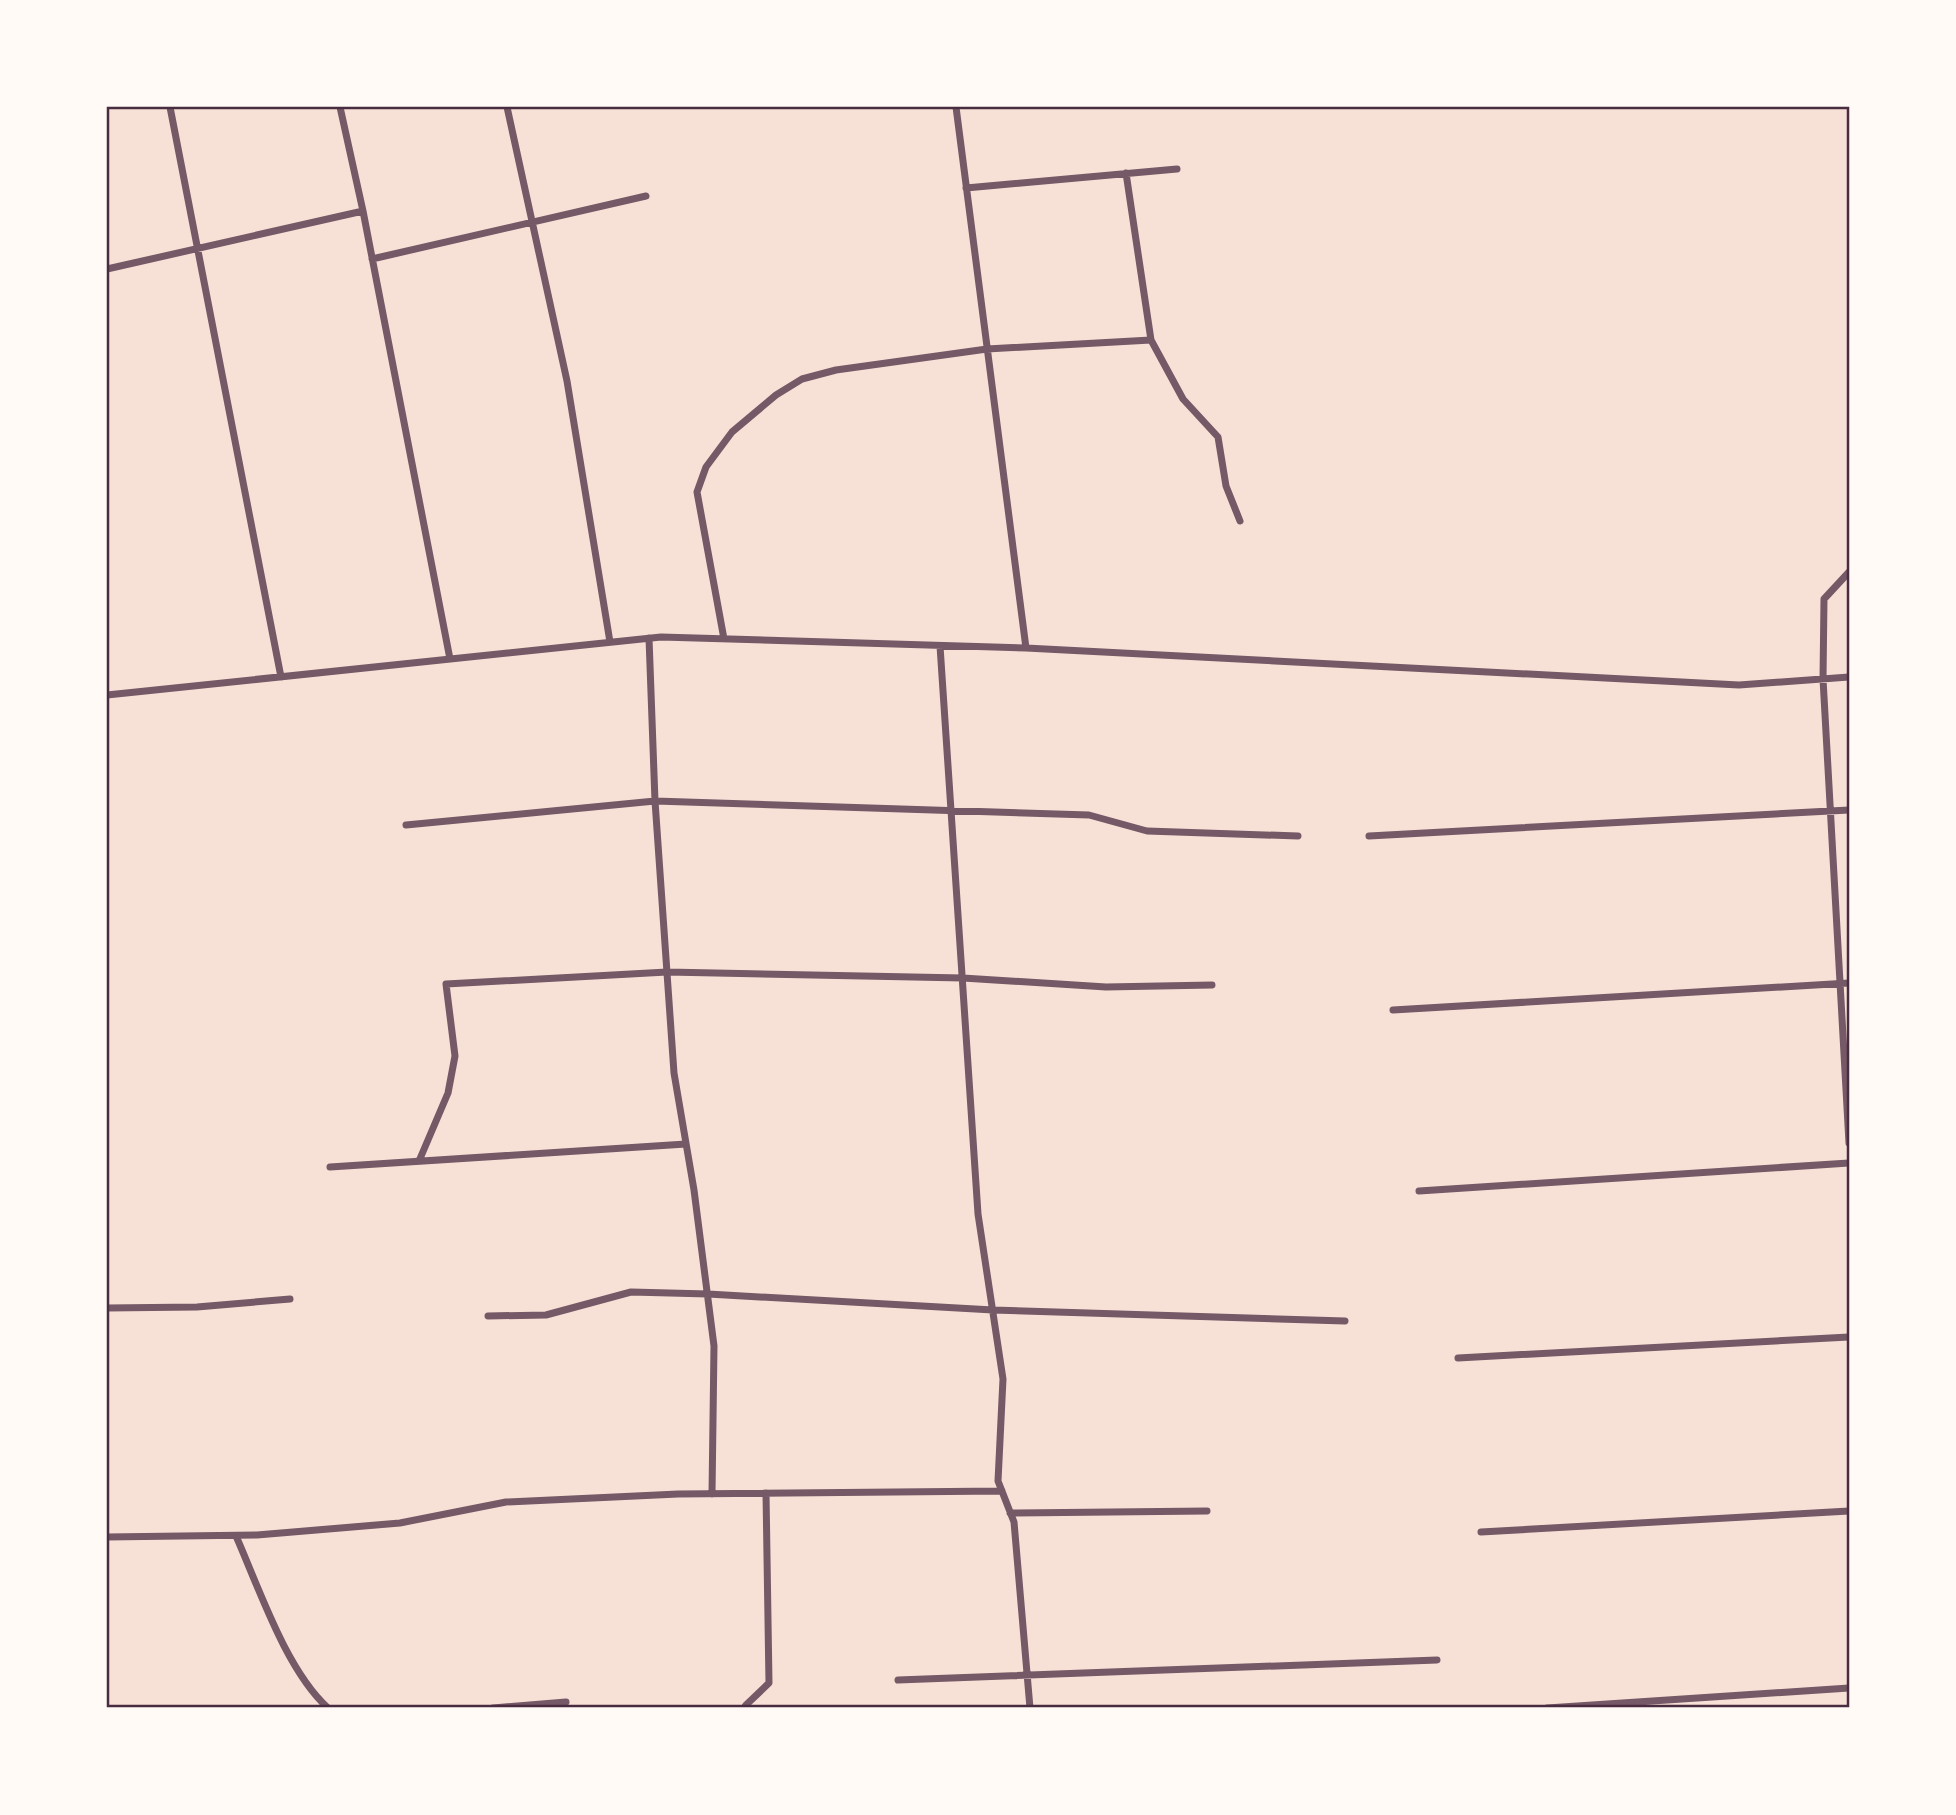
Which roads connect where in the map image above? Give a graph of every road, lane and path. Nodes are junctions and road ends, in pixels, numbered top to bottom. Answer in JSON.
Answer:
{"nodes":[{"id":1,"x":170,"y":107,"type":"edge"},
{"id":2,"x":340,"y":107,"type":"edge"},
{"id":3,"x":507,"y":107,"type":"edge"},
{"id":4,"x":956,"y":107,"type":"edge"},
{"id":5,"x":1177,"y":169,"type":"dead end"},
{"id":6,"x":1126,"y":173,"type":"junction"},
{"id":7,"x":966,"y":188,"type":"junction"},
{"id":8,"x":646,"y":197,"type":"dead end"},
{"id":9,"x":363,"y":211,"type":"junction"},
{"id":10,"x":532,"y":221,"type":"junction"},
{"id":11,"x":197,"y":248,"type":"junction"},
{"id":12,"x":372,"y":259,"type":"junction"},
{"id":13,"x":107,"y":269,"type":"edge"},
{"id":14,"x":1152,"y":340,"type":"junction"},
{"id":15,"x":987,"y":349,"type":"junction"},
{"id":16,"x":1241,"y":521,"type":"dead end"},
{"id":17,"x":1849,"y":572,"type":"edge"},
{"id":18,"x":649,"y":638,"type":"junction"},
{"id":19,"x":724,"y":639,"type":"junction"},
{"id":20,"x":610,"y":642,"type":"junction"},
{"id":21,"x":940,"y":646,"type":"junction"},
{"id":22,"x":1026,"y":648,"type":"junction"},
{"id":23,"x":450,"y":659,"type":"junction"},
{"id":24,"x":281,"y":677,"type":"junction"},
{"id":25,"x":1823,"y":679,"type":"junction"},
{"id":26,"x":1849,"y":679,"type":"edge"},
{"id":27,"x":107,"y":695,"type":"edge"},
{"id":28,"x":655,"y":801,"type":"junction"},
{"id":29,"x":1849,"y":810,"type":"edge"},
{"id":30,"x":951,"y":812,"type":"junction"},
{"id":31,"x":1830,"y":812,"type":"junction"},
{"id":32,"x":406,"y":825,"type":"dead end"},
{"id":33,"x":1298,"y":836,"type":"dead end"},
{"id":34,"x":1369,"y":836,"type":"dead end"},
{"id":35,"x":667,"y":972,"type":"junction"},
{"id":36,"x":963,"y":978,"type":"junction"},
{"id":37,"x":1849,"y":983,"type":"edge"},
{"id":38,"x":1840,"y":984,"type":"junction"},
{"id":39,"x":1212,"y":985,"type":"dead end"},
{"id":40,"x":1393,"y":1010,"type":"dead end"},
{"id":41,"x":1849,"y":1143,"type":"edge"},
{"id":42,"x":686,"y":1144,"type":"junction"},
{"id":43,"x":419,"y":1161,"type":"junction"},
{"id":44,"x":1849,"y":1163,"type":"edge"},
{"id":45,"x":330,"y":1167,"type":"dead end"},
{"id":46,"x":1419,"y":1191,"type":"dead end"},
{"id":47,"x":708,"y":1294,"type":"junction"},
{"id":48,"x":290,"y":1299,"type":"dead end"},
{"id":49,"x":107,"y":1308,"type":"edge"},
{"id":50,"x":993,"y":1310,"type":"junction"},
{"id":51,"x":488,"y":1316,"type":"dead end"},
{"id":52,"x":1345,"y":1321,"type":"dead end"},
{"id":53,"x":1849,"y":1337,"type":"edge"},
{"id":54,"x":1458,"y":1358,"type":"dead end"},
{"id":55,"x":1002,"y":1491,"type":"junction"},
{"id":56,"x":766,"y":1493,"type":"junction"},
{"id":57,"x":712,"y":1494,"type":"junction"},
{"id":58,"x":1207,"y":1511,"type":"dead end"},
{"id":59,"x":1849,"y":1511,"type":"edge"},
{"id":60,"x":1010,"y":1513,"type":"junction"},
{"id":61,"x":1481,"y":1532,"type":"dead end"},
{"id":62,"x":236,"y":1536,"type":"junction"},
{"id":63,"x":107,"y":1537,"type":"edge"},
{"id":64,"x":1437,"y":1660,"type":"dead end"},
{"id":65,"x":1027,"y":1676,"type":"junction"},
{"id":66,"x":898,"y":1680,"type":"dead end"},
{"id":67,"x":1849,"y":1688,"type":"edge"},
{"id":68,"x":566,"y":1702,"type":"dead end"},
{"id":69,"x":328,"y":1708,"type":"edge"},
{"id":70,"x":493,"y":1708,"type":"edge"},
{"id":71,"x":744,"y":1708,"type":"edge"},
{"id":72,"x":1030,"y":1708,"type":"edge"},
{"id":73,"x":1547,"y":1708,"type":"edge"}],
"edges":[{"from":1,"to":11,"type":"street"},
{"from":2,"to":9,"type":"street"},
{"from":3,"to":10,"type":"street"},
{"from":4,"to":7,"type":"street"},
{"from":5,"to":6,"type":"street"},
{"from":6,"to":7,"type":"street"},
{"from":6,"to":14,"type":"street"},
{"from":7,"to":15,"type":"street"},
{"from":8,"to":10,"type":"street"},
{"from":9,"to":11,"type":"street"},
{"from":9,"to":12,"type":"street"},
{"from":10,"to":12,"type":"street"},
{"from":10,"to":20,"type":"street"},
{"from":11,"to":13,"type":"street"},
{"from":11,"to":24,"type":"street"},
{"from":12,"to":23,"type":"street"},
{"from":14,"to":15,"type":"street"},
{"from":14,"to":16,"type":"street"},
{"from":15,"to":19,"type":"street"},
{"from":15,"to":22,"type":"street"},
{"from":17,"to":25,"type":"street"},
{"from":18,"to":19,"type":"street"},
{"from":18,"to":20,"type":"street"},
{"from":18,"to":28,"type":"street"},
{"from":19,"to":21,"type":"street"},
{"from":20,"to":23,"type":"street"},
{"from":21,"to":22,"type":"street"},
{"from":21,"to":30,"type":"street"},
{"from":22,"to":25,"type":"street"},
{"from":23,"to":24,"type":"street"},
{"from":24,"to":27,"type":"street"},
{"from":25,"to":26,"type":"street"},
{"from":25,"to":31,"type":"street"},
{"from":28,"to":30,"type":"street"},
{"from":28,"to":32,"type":"street"},
{"from":28,"to":35,"type":"street"},
{"from":29,"to":31,"type":"street"},
{"from":30,"to":33,"type":"street"},
{"from":30,"to":36,"type":"street"},
{"from":31,"to":34,"type":"street"},
{"from":31,"to":38,"type":"street"},
{"from":35,"to":36,"type":"street"},
{"from":35,"to":42,"type":"street"},
{"from":35,"to":43,"type":"street"},
{"from":36,"to":39,"type":"street"},
{"from":36,"to":50,"type":"street"},
{"from":37,"to":38,"type":"street"},
{"from":38,"to":40,"type":"street"},
{"from":38,"to":41,"type":"street"},
{"from":42,"to":43,"type":"street"},
{"from":42,"to":47,"type":"street"},
{"from":43,"to":45,"type":"street"},
{"from":44,"to":46,"type":"street"},
{"from":47,"to":50,"type":"street"},
{"from":47,"to":51,"type":"street"},
{"from":47,"to":57,"type":"street"},
{"from":48,"to":49,"type":"street"},
{"from":50,"to":52,"type":"street"},
{"from":50,"to":55,"type":"street"},
{"from":53,"to":54,"type":"street"},
{"from":55,"to":56,"type":"street"},
{"from":55,"to":60,"type":"street"},
{"from":56,"to":57,"type":"street"},
{"from":56,"to":71,"type":"street"},
{"from":57,"to":62,"type":"street"},
{"from":58,"to":60,"type":"street"},
{"from":59,"to":61,"type":"street"},
{"from":60,"to":65,"type":"street"},
{"from":62,"to":63,"type":"street"},
{"from":62,"to":69,"type":"street"},
{"from":64,"to":65,"type":"street"},
{"from":65,"to":66,"type":"street"},
{"from":65,"to":72,"type":"street"},
{"from":67,"to":73,"type":"street"},
{"from":68,"to":70,"type":"street"}]}
